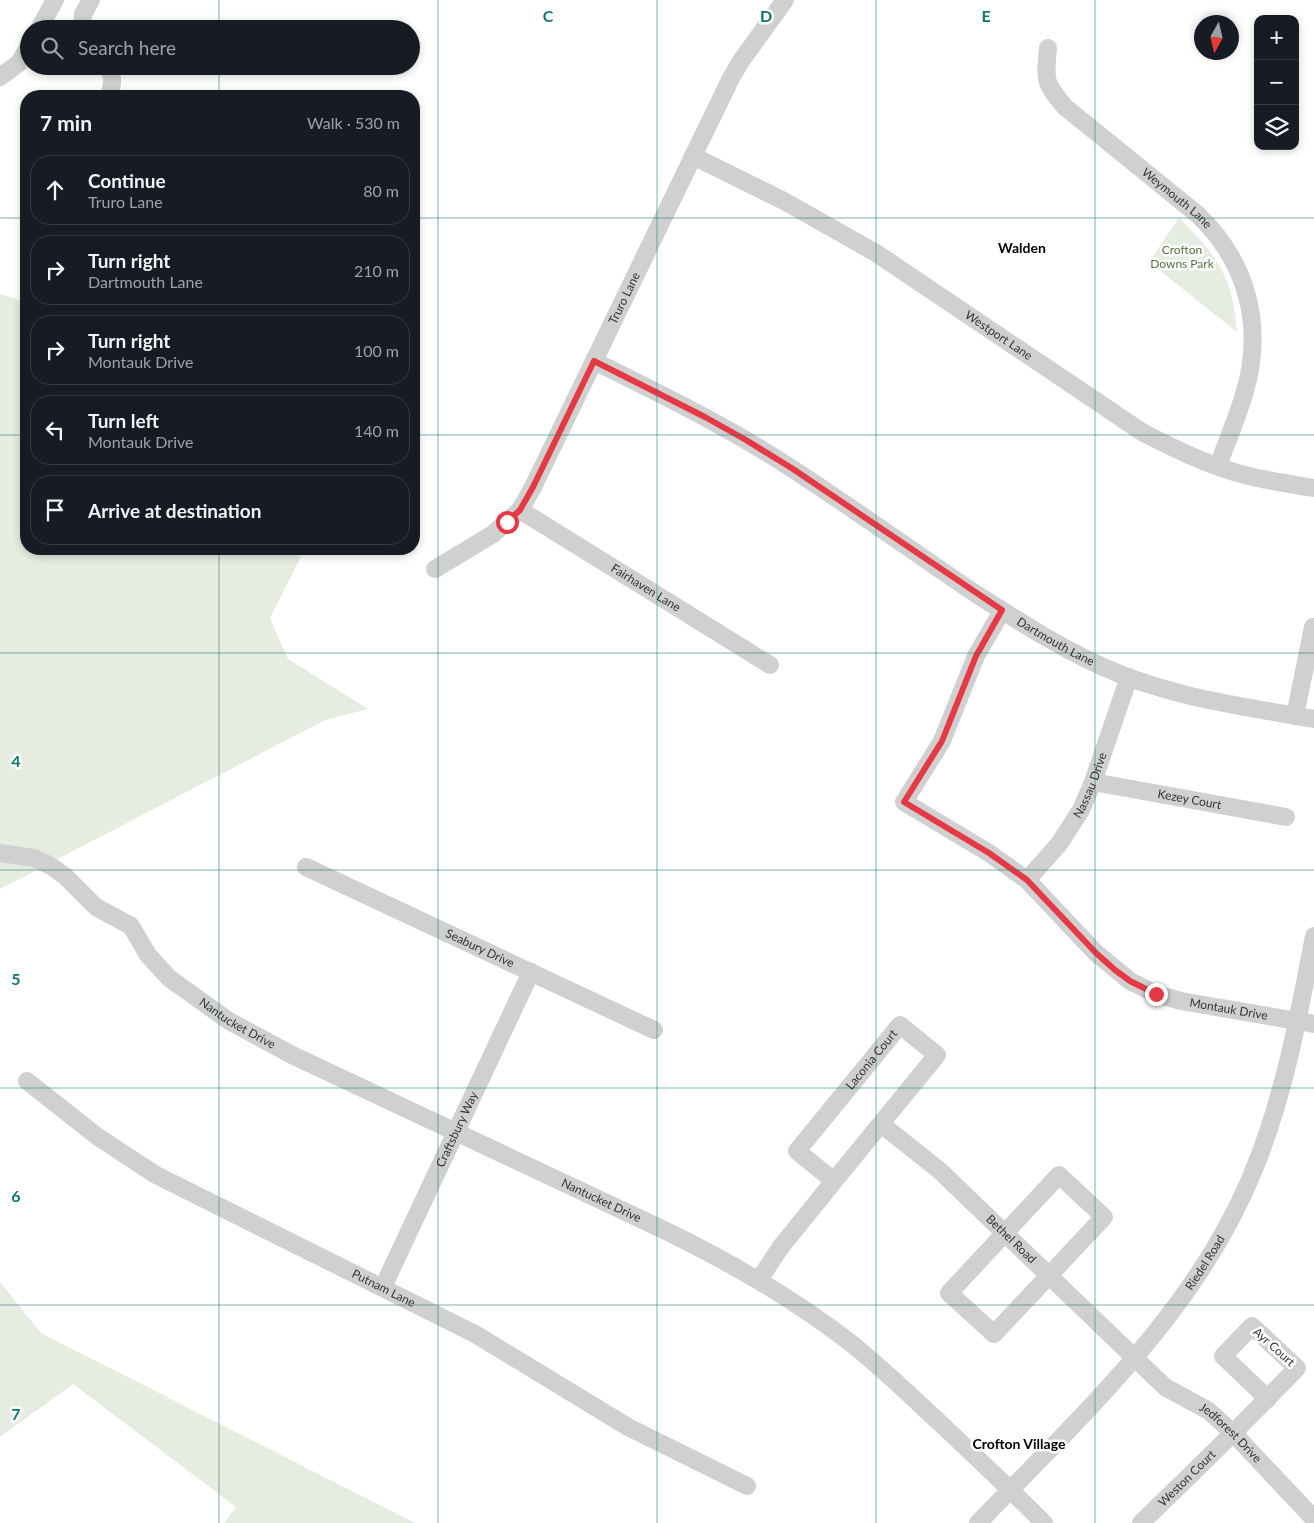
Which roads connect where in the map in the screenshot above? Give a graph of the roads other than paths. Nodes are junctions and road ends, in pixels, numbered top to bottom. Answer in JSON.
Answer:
{"nodes":[{"id":1,"x":55,"y":0,"type":"edge"},
{"id":2,"x":91,"y":0,"type":"edge"},
{"id":3,"x":785,"y":0,"type":"edge"},
{"id":4,"x":44,"y":20,"type":"edge"},
{"id":5,"x":83,"y":20,"type":"edge"},
{"id":6,"x":1048,"y":48,"type":"dead end"},
{"id":7,"x":20,"y":61,"type":"edge"},
{"id":8,"x":113,"y":75,"type":"edge"},
{"id":9,"x":0,"y":77,"type":"edge"},
{"id":10,"x":111,"y":90,"type":"edge"},
{"id":11,"x":693,"y":156,"type":"junction"},
{"id":12,"x":594,"y":361,"type":"junction"},
{"id":13,"x":1218,"y":466,"type":"junction"},
{"id":14,"x":1314,"y":488,"type":"edge"},
{"id":15,"x":520,"y":510,"type":"junction"},
{"id":16,"x":435,"y":569,"type":"dead end"},
{"id":17,"x":1002,"y":610,"type":"junction"},
{"id":18,"x":1313,"y":627,"type":"edge"},
{"id":19,"x":770,"y":665,"type":"dead end"},
{"id":20,"x":1129,"y":677,"type":"junction"},
{"id":21,"x":1296,"y":716,"type":"junction"},
{"id":22,"x":1314,"y":720,"type":"edge"},
{"id":23,"x":1092,"y":782,"type":"junction"},
{"id":24,"x":1286,"y":817,"type":"dead end"},
{"id":25,"x":0,"y":853,"type":"edge"},
{"id":26,"x":306,"y":868,"type":"dead end"},
{"id":27,"x":1027,"y":880,"type":"junction"},
{"id":28,"x":1314,"y":936,"type":"edge"},
{"id":29,"x":531,"y":972,"type":"junction"},
{"id":30,"x":1306,"y":1023,"type":"edge"},
{"id":31,"x":654,"y":1030,"type":"dead end"},
{"id":32,"x":27,"y":1081,"type":"dead end"},
{"id":33,"x":881,"y":1124,"type":"junction"},
{"id":34,"x":457,"y":1132,"type":"junction"},
{"id":35,"x":834,"y":1181,"type":"junction"},
{"id":36,"x":1005,"y":1234,"type":"junction"},
{"id":37,"x":1048,"y":1276,"type":"junction"},
{"id":38,"x":759,"y":1280,"type":"junction"},
{"id":39,"x":383,"y":1287,"type":"junction"},
{"id":40,"x":1135,"y":1359,"type":"junction"},
{"id":41,"x":1268,"y":1399,"type":"dead end"},
{"id":42,"x":1234,"y":1434,"type":"junction"},
{"id":43,"x":747,"y":1486,"type":"dead end"},
{"id":44,"x":1010,"y":1489,"type":"junction"},
{"id":45,"x":1314,"y":1519,"type":"edge"},
{"id":46,"x":978,"y":1523,"type":"edge"},
{"id":47,"x":1044,"y":1523,"type":"edge"},
{"id":48,"x":1141,"y":1523,"type":"edge"}],
"edges":[{"from":1,"to":4,"type":"street"},
{"from":2,"to":5,"type":"street"},
{"from":3,"to":11,"type":"street","name":"Truro Lane"},
{"from":6,"to":13,"type":"street","name":"Weymouth Lane"},
{"from":7,"to":9,"type":"street"},
{"from":8,"to":10,"type":"street"},
{"from":11,"to":12,"type":"street","name":"Truro Lane"},
{"from":11,"to":13,"type":"street","name":"Westport Lane"},
{"from":12,"to":15,"type":"street","name":"Truro Lane"},
{"from":12,"to":17,"type":"street","name":"Dartmouth Lane"},
{"from":13,"to":14,"type":"street","name":"Westport Lane"},
{"from":15,"to":16,"type":"street","name":"Truro Lane"},
{"from":15,"to":19,"type":"street","name":"Fairhaven Lane"},
{"from":17,"to":20,"type":"street","name":"Dartmouth Lane"},
{"from":17,"to":27,"type":"street","name":"Montauk Drive"},
{"from":18,"to":21,"type":"street"},
{"from":20,"to":21,"type":"street","name":"Dartmouth Lane"},
{"from":20,"to":23,"type":"street","name":"Nassau Drive"},
{"from":21,"to":22,"type":"street","name":"Dartmouth Lane"},
{"from":23,"to":24,"type":"street","name":"Kezey Court"},
{"from":23,"to":27,"type":"street","name":"Nassau Drive"},
{"from":25,"to":34,"type":"street","name":"Nantucket Drive"},
{"from":26,"to":29,"type":"street","name":"Seabury Drive"},
{"from":27,"to":30,"type":"street","name":"Montauk Drive"},
{"from":28,"to":30,"type":"street","name":"Riedel Road"},
{"from":29,"to":31,"type":"street","name":"Seabury Drive"},
{"from":29,"to":34,"type":"street","name":"Craftsbury Way"},
{"from":30,"to":40,"type":"street","name":"Riedel Road"},
{"from":32,"to":39,"type":"street","name":"Putnam Lane"},
{"from":33,"to":35,"type":"street","name":"Laconia Court"},
{"from":33,"to":35,"type":"street","name":"Laconia Court"},
{"from":33,"to":36,"type":"street","name":"Bethel Road"},
{"from":34,"to":38,"type":"street","name":"Nantucket Drive"},
{"from":34,"to":39,"type":"street","name":"Craftsbury Way"},
{"from":35,"to":38,"type":"street","name":"Laconia Court"},
{"from":36,"to":37,"type":"street","name":"Bethel Road"},
{"from":36,"to":37,"type":"street"},
{"from":36,"to":37,"type":"street"},
{"from":37,"to":40,"type":"street","name":"Bethel Road"},
{"from":38,"to":44,"type":"street","name":"Nantucket Drive"},
{"from":39,"to":43,"type":"street","name":"Putnam Lane"},
{"from":40,"to":42,"type":"street","name":"Jedforest Drive"},
{"from":40,"to":44,"type":"street","name":"Riedel Road"},
{"from":41,"to":42,"type":"street"},
{"from":42,"to":45,"type":"street","name":"Jedforest Drive"},
{"from":42,"to":48,"type":"street","name":"Weston Court"},
{"from":44,"to":46,"type":"street","name":"Riedel Road"},
{"from":44,"to":47,"type":"street","name":"Nantucket Drive"}]}
